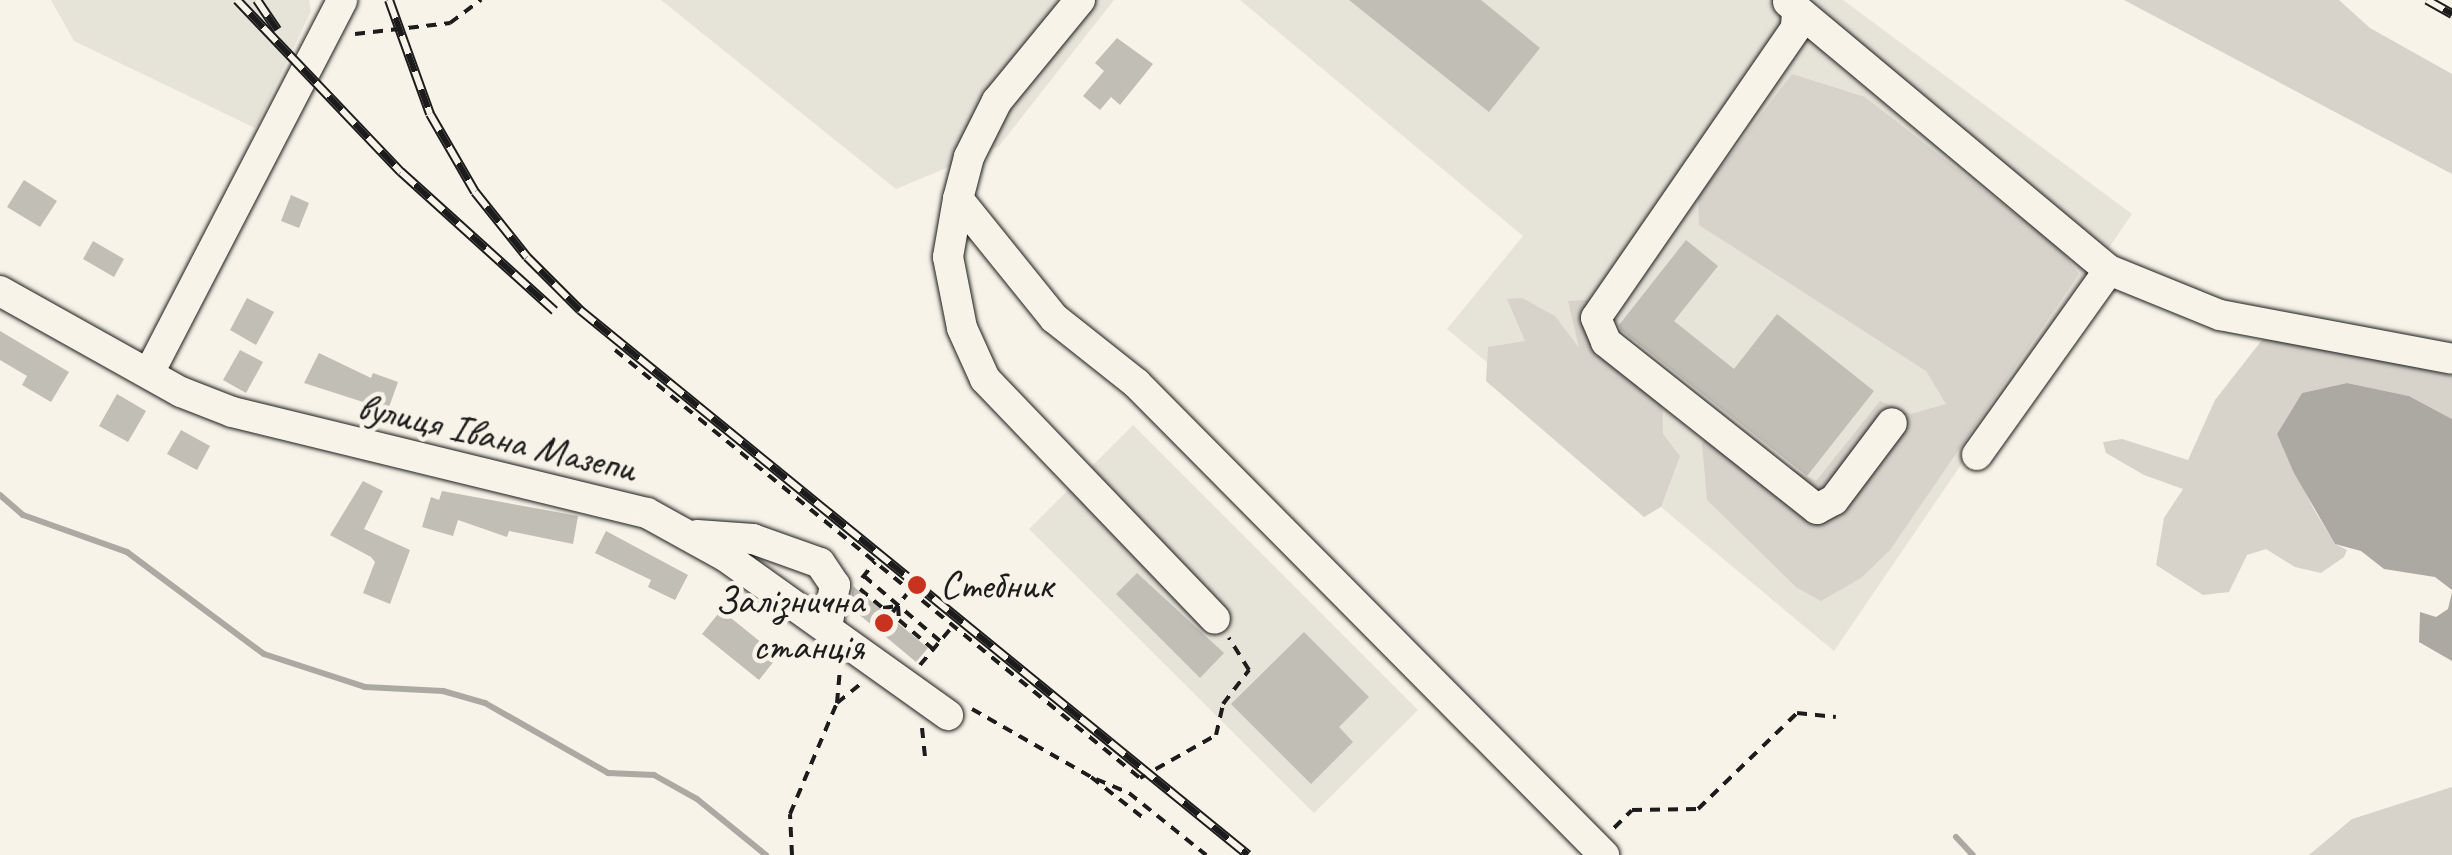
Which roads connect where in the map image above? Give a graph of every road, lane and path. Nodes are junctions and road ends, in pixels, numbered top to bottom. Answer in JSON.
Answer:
{"nodes":[{"id":1,"x":342,"y":0,"type":"edge"},
{"id":2,"x":481,"y":0,"type":"edge"},
{"id":3,"x":1080,"y":0,"type":"edge"},
{"id":4,"x":1791,"y":6,"type":"edge"},
{"id":5,"x":328,"y":28,"type":"junction"},
{"id":6,"x":958,"y":200,"type":"junction"},
{"id":7,"x":2109,"y":270,"type":"junction"},
{"id":8,"x":0,"y":291,"type":"edge"},
{"id":9,"x":616,"y":350,"type":"dead end"},
{"id":10,"x":2452,"y":359,"type":"edge"},
{"id":11,"x":149,"y":374,"type":"junction"},
{"id":12,"x":1892,"y":423,"type":"dead end"},
{"id":13,"x":1977,"y":455,"type":"dead end"},
{"id":14,"x":691,"y":535,"type":"junction"},
{"id":15,"x":875,"y":562,"type":"junction"},
{"id":16,"x":864,"y":576,"type":"junction"},
{"id":17,"x":878,"y":589,"type":"junction"},
{"id":18,"x":910,"y":590,"type":"junction"},
{"id":19,"x":871,"y":597,"type":"junction"},
{"id":20,"x":898,"y":606,"type":"junction"},
{"id":21,"x":892,"y":614,"type":"dead end"},
{"id":22,"x":1214,"y":620,"type":"joint"},
{"id":23,"x":953,"y":625,"type":"junction"},
{"id":24,"x":923,"y":626,"type":"junction"},
{"id":25,"x":827,"y":627,"type":"junction"},
{"id":26,"x":916,"y":635,"type":"junction"},
{"id":27,"x":940,"y":640,"type":"junction"},
{"id":28,"x":933,"y":650,"type":"junction"},
{"id":29,"x":920,"y":665,"type":"dead end"},
{"id":30,"x":883,"y":669,"type":"junction"},
{"id":31,"x":955,"y":709,"type":"joint"},
{"id":32,"x":1836,"y":717,"type":"dead end"},
{"id":33,"x":1091,"y":777,"type":"junction"},
{"id":34,"x":1146,"y":820,"type":"dead end"},
{"id":35,"x":1602,"y":854,"type":"edge"},
{"id":36,"x":792,"y":855,"type":"edge"},
{"id":37,"x":1206,"y":855,"type":"edge"}],
"edges":[{"from":1,"to":5,"type":"street"},
{"from":2,"to":5,"type":"path"},
{"from":3,"to":6,"type":"street"},
{"from":4,"to":7,"type":"street"},
{"from":4,"to":12,"type":"street"},
{"from":5,"to":11,"type":"street"},
{"from":6,"to":22,"type":"street"},
{"from":6,"to":35,"type":"street"},
{"from":7,"to":10,"type":"street"},
{"from":7,"to":13,"type":"street"},
{"from":8,"to":11,"type":"street","name":"вулиця Івана Мазепи"},
{"from":9,"to":15,"type":"path"},
{"from":11,"to":14,"type":"street","name":"вулиця Івана Мазепи"},
{"from":14,"to":25,"type":"street","name":"вулиця Івана Мазепи"},
{"from":14,"to":25,"type":"street"},
{"from":15,"to":16,"type":"path"},
{"from":15,"to":18,"type":"path"},
{"from":16,"to":17,"type":"path"},
{"from":16,"to":19,"type":"path"},
{"from":17,"to":19,"type":"path"},
{"from":17,"to":20,"type":"path"},
{"from":18,"to":20,"type":"path"},
{"from":18,"to":23,"type":"path"},
{"from":19,"to":20,"type":"path"},
{"from":20,"to":21,"type":"path"},
{"from":20,"to":24,"type":"path"},
{"from":20,"to":26,"type":"path"},
{"from":22,"to":23,"type":"path"},
{"from":23,"to":27,"type":"path"},
{"from":24,"to":26,"type":"path"},
{"from":24,"to":27,"type":"path"},
{"from":25,"to":30,"type":"street","name":"вулиця Івана Мазепи"},
{"from":26,"to":28,"type":"path"},
{"from":27,"to":28,"type":"path"},
{"from":28,"to":29,"type":"path"},
{"from":30,"to":31,"type":"street","name":"вулиця Івана Мазепи"},
{"from":30,"to":36,"type":"path"},
{"from":31,"to":33,"type":"path"},
{"from":32,"to":35,"type":"path"},
{"from":33,"to":34,"type":"path"},
{"from":33,"to":37,"type":"path"}]}
